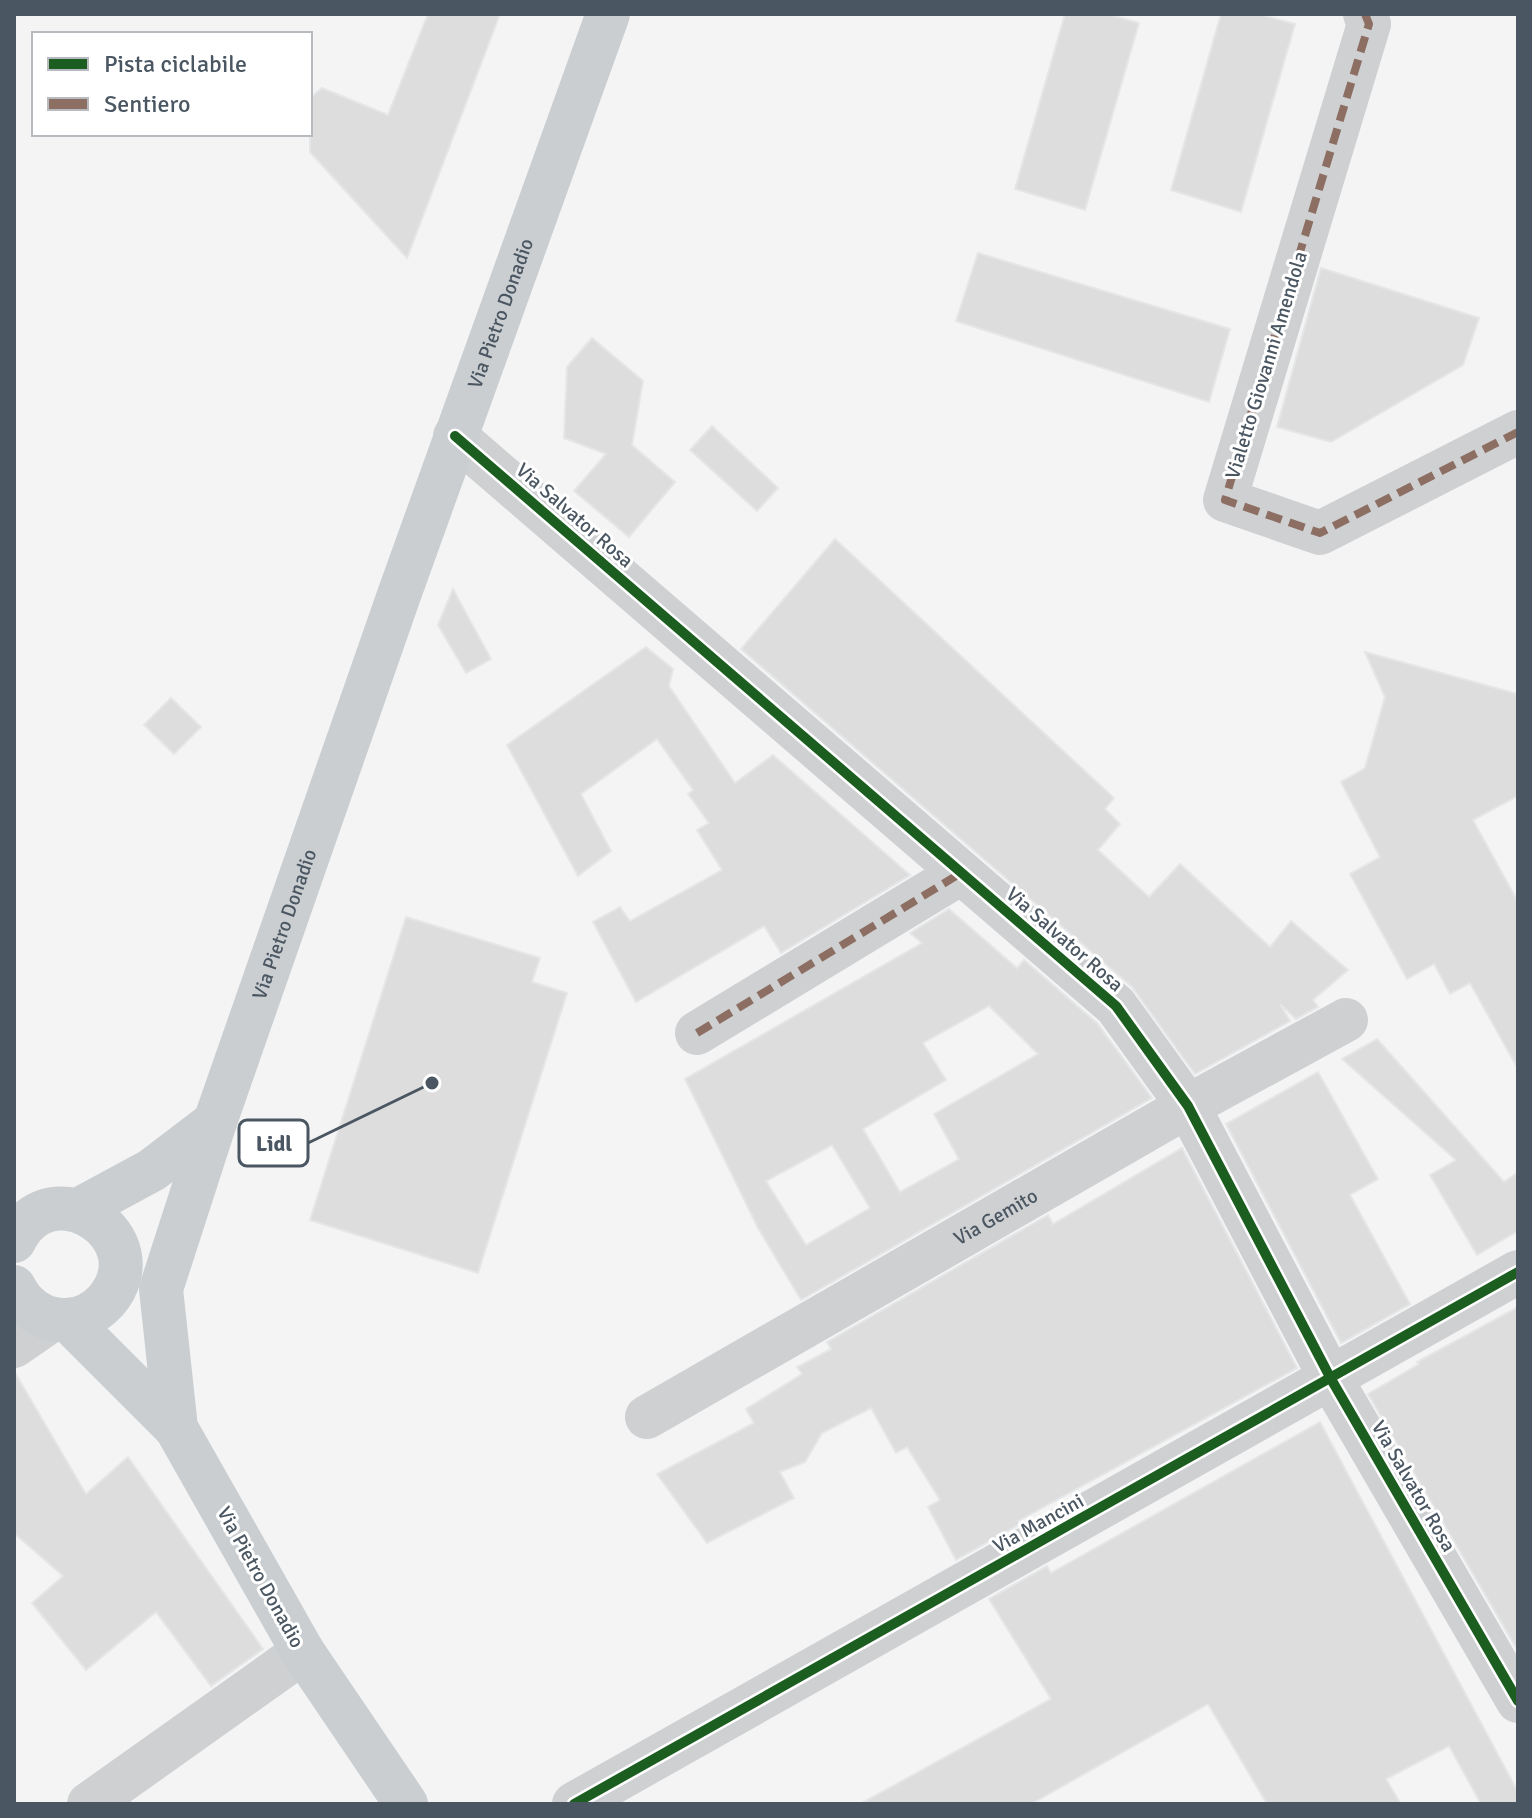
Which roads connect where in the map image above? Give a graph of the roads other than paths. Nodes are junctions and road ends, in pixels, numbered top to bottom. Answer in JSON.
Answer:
{"nodes":[{"id":1,"x":608,"y":14,"type":"edge"},
{"id":2,"x":1365,"y":14,"type":"edge"},
{"id":3,"x":1518,"y":432,"type":"edge"},
{"id":4,"x":455,"y":436,"type":"junction"},
{"id":5,"x":961,"y":873,"type":"junction"},
{"id":6,"x":1346,"y":1020,"type":"dead end"},
{"id":7,"x":697,"y":1033,"type":"dead end"},
{"id":8,"x":1188,"y":1106,"type":"junction"},
{"id":9,"x":215,"y":1122,"type":"junction"},
{"id":10,"x":36,"y":1221,"type":"edge"},
{"id":11,"x":1518,"y":1272,"type":"edge"},
{"id":12,"x":116,"y":1278,"type":"junction"},
{"id":13,"x":161,"y":1289,"type":"junction"},
{"id":14,"x":33,"y":1303,"type":"edge"},
{"id":15,"x":14,"y":1346,"type":"edge"},
{"id":16,"x":1331,"y":1379,"type":"junction"},
{"id":17,"x":647,"y":1417,"type":"dead end"},
{"id":18,"x":176,"y":1428,"type":"junction"},
{"id":19,"x":303,"y":1652,"type":"junction"},
{"id":20,"x":1518,"y":1701,"type":"edge"},
{"id":21,"x":89,"y":1804,"type":"edge"},
{"id":22,"x":406,"y":1804,"type":"edge"},
{"id":23,"x":574,"y":1804,"type":"edge"}],
"edges":[{"from":1,"to":4,"type":"main road","name":"Via Pietro Donadio"},
{"from":2,"to":3,"type":"street","name":"Vialetto Giovanni Amendola"},
{"from":4,"to":5,"type":"street","name":"Via Salvator Rosa"},
{"from":4,"to":9,"type":"main road","name":"Via Pietro Donadio"},
{"from":5,"to":7,"type":"street"},
{"from":5,"to":8,"type":"street","name":"Via Salvator Rosa"},
{"from":6,"to":8,"type":"street","name":"Via Gemito"},
{"from":8,"to":16,"type":"street","name":"Via Salvator Rosa"},
{"from":8,"to":17,"type":"street","name":"Via Gemito"},
{"from":9,"to":10,"type":"main road"},
{"from":9,"to":13,"type":"main road","name":"Via Pietro Donadio"},
{"from":10,"to":12,"type":"main road"},
{"from":11,"to":16,"type":"street","name":"Via Mancini"},
{"from":12,"to":13,"type":"street"},
{"from":12,"to":14,"type":"main road"},
{"from":13,"to":18,"type":"main road","name":"Via Pietro Donadio"},
{"from":14,"to":15,"type":"street"},
{"from":14,"to":18,"type":"main road"},
{"from":16,"to":20,"type":"street","name":"Via Salvator Rosa"},
{"from":16,"to":23,"type":"street","name":"Via Mancini"},
{"from":18,"to":19,"type":"main road","name":"Via Pietro Donadio"},
{"from":19,"to":21,"type":"street"},
{"from":19,"to":22,"type":"main road","name":"Via Pietro Donadio"}]}
